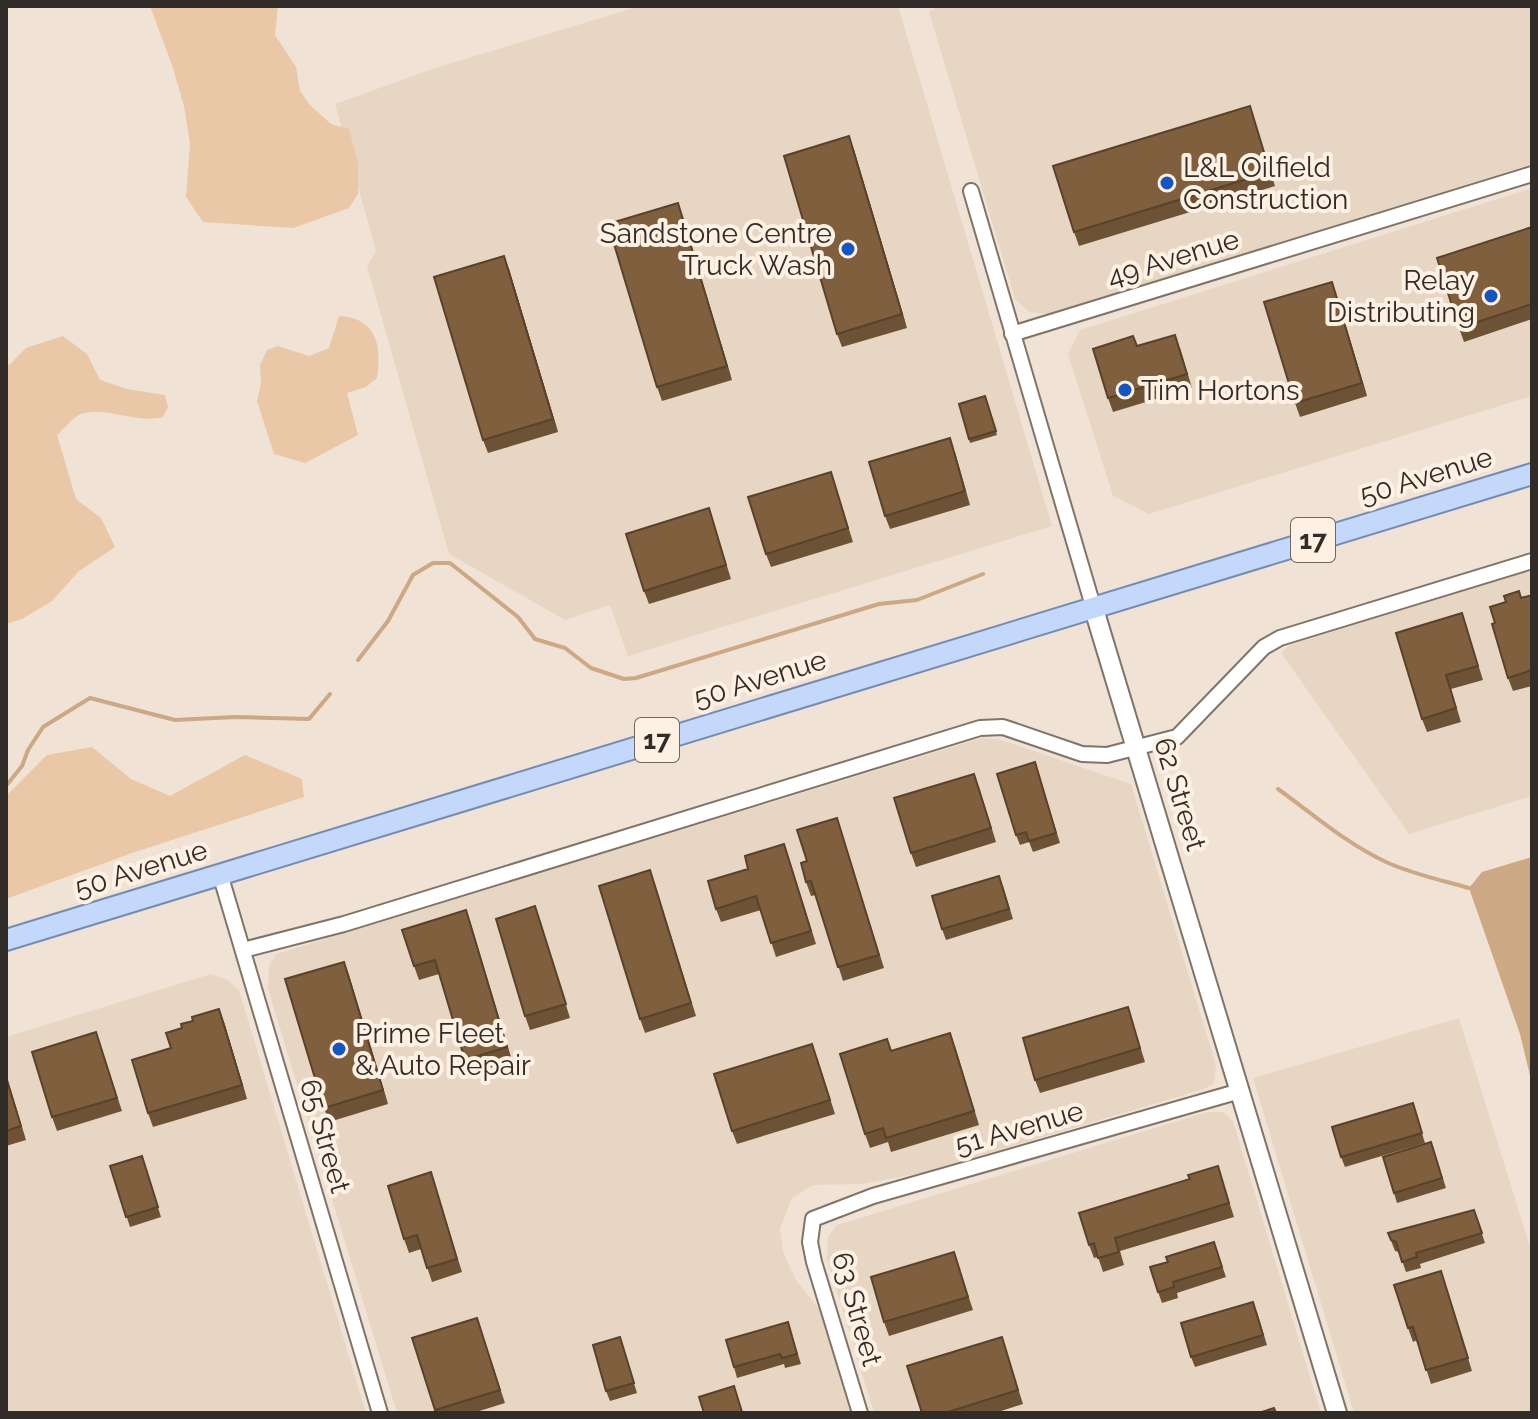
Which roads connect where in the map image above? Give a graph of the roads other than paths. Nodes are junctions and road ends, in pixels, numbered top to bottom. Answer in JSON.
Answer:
{"nodes":[{"id":1,"x":1532,"y":174,"type":"edge"},
{"id":2,"x":971,"y":191,"type":"dead end"},
{"id":3,"x":1012,"y":334,"type":"junction"},
{"id":4,"x":1532,"y":474,"type":"edge"},
{"id":5,"x":1532,"y":561,"type":"edge"},
{"id":6,"x":1093,"y":606,"type":"junction"},
{"id":7,"x":1137,"y":748,"type":"junction"},
{"id":8,"x":220,"y":874,"type":"junction"},
{"id":9,"x":6,"y":940,"type":"edge"},
{"id":10,"x":243,"y":950,"type":"junction"},
{"id":11,"x":1240,"y":1091,"type":"junction"},
{"id":12,"x":813,"y":1219,"type":"joint"},
{"id":13,"x":380,"y":1413,"type":"edge"},
{"id":14,"x":860,"y":1413,"type":"edge"},
{"id":15,"x":1337,"y":1413,"type":"edge"}],
"edges":[{"from":1,"to":3,"type":"street","name":"49 Avenue"},
{"from":2,"to":3,"type":"street","name":"62 Street"},
{"from":3,"to":6,"type":"street","name":"62 Street"},
{"from":4,"to":6,"type":"main road","name":"50 Avenue","number":"17"},
{"from":5,"to":7,"type":"street"},
{"from":6,"to":7,"type":"main road","name":"62 Street"},
{"from":6,"to":8,"type":"main road","name":"50 Avenue","number":"17"},
{"from":7,"to":10,"type":"street"},
{"from":7,"to":11,"type":"main road","name":"62 Street"},
{"from":8,"to":9,"type":"main road","name":"50 Avenue","number":"17"},
{"from":8,"to":10,"type":"street","name":"65 Street"},
{"from":10,"to":13,"type":"street","name":"65 Street"},
{"from":11,"to":12,"type":"street","name":"51 Avenue"},
{"from":11,"to":15,"type":"main road","name":"62 Street"},
{"from":12,"to":14,"type":"street","name":"63 Street"}]}
